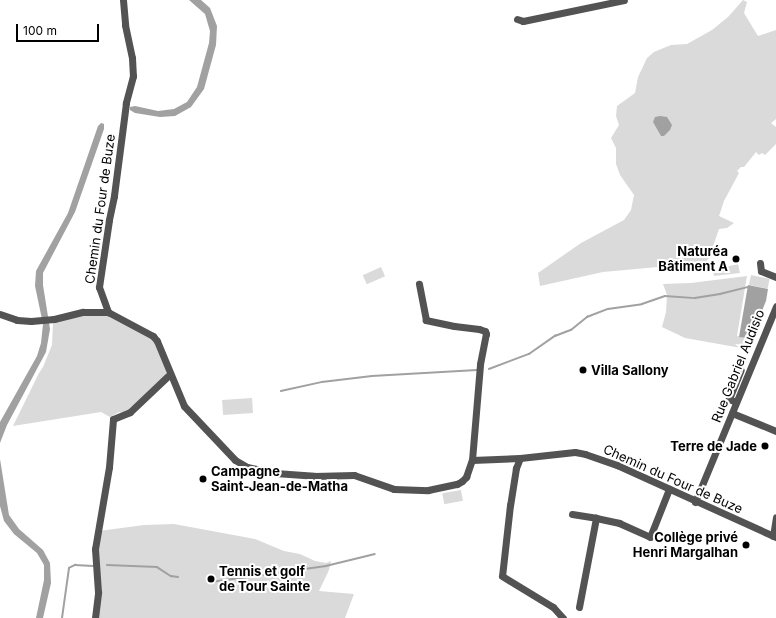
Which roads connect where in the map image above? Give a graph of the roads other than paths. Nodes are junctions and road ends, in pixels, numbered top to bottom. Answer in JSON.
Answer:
{"nodes":[{"id":1,"x":123,"y":0,"type":"edge"},
{"id":2,"x":624,"y":0,"type":"edge"},
{"id":3,"x":517,"y":19,"type":"dead end"},
{"id":4,"x":760,"y":263,"type":"dead end"},
{"id":5,"x":776,"y":277,"type":"edge"},
{"id":6,"x":419,"y":284,"type":"dead end"},
{"id":7,"x":776,"y":306,"type":"edge"},
{"id":8,"x":108,"y":312,"type":"junction"},
{"id":9,"x":0,"y":314,"type":"edge"},
{"id":10,"x":741,"y":370,"type":"dead end"},
{"id":11,"x":170,"y":374,"type":"junction"},
{"id":12,"x":736,"y":402,"type":"junction"},
{"id":13,"x":732,"y":413,"type":"junction"},
{"id":14,"x":776,"y":431,"type":"edge"},
{"id":15,"x":520,"y":458,"type":"junction"},
{"id":16,"x":472,"y":460,"type":"junction"},
{"id":17,"x":669,"y":489,"type":"junction"},
{"id":18,"x":695,"y":502,"type":"junction"},
{"id":19,"x":572,"y":514,"type":"dead end"},
{"id":20,"x":776,"y":517,"type":"edge"},
{"id":21,"x":596,"y":518,"type":"junction"},
{"id":22,"x":775,"y":537,"type":"edge"},
{"id":23,"x":579,"y":607,"type":"dead end"},
{"id":24,"x":95,"y":618,"type":"edge"},
{"id":25,"x":563,"y":618,"type":"edge"}],
"edges":[{"from":1,"to":8,"type":"street","name":"Chemin du Four de Buze"},
{"from":2,"to":3,"type":"street"},
{"from":4,"to":5,"type":"street"},
{"from":6,"to":16,"type":"street"},
{"from":7,"to":12,"type":"street","name":"Rue Gabriel Audisio"},
{"from":8,"to":9,"type":"street"},
{"from":8,"to":11,"type":"street"},
{"from":10,"to":12,"type":"street"},
{"from":11,"to":16,"type":"street"},
{"from":11,"to":24,"type":"street"},
{"from":12,"to":13,"type":"street","name":"Rue Gabriel Audisio"},
{"from":13,"to":14,"type":"street"},
{"from":13,"to":18,"type":"street","name":"Rue Gabriel Audisio"},
{"from":15,"to":16,"type":"street","name":"Chemin du Four de Buze"},
{"from":15,"to":17,"type":"street","name":"Chemin du Four de Buze"},
{"from":15,"to":25,"type":"street"},
{"from":17,"to":18,"type":"street","name":"Chemin du Four de Buze"},
{"from":17,"to":21,"type":"street"},
{"from":18,"to":22,"type":"street","name":"Chemin du Four de Buze"},
{"from":19,"to":21,"type":"street"},
{"from":20,"to":22,"type":"street"},
{"from":21,"to":23,"type":"street"}]}
